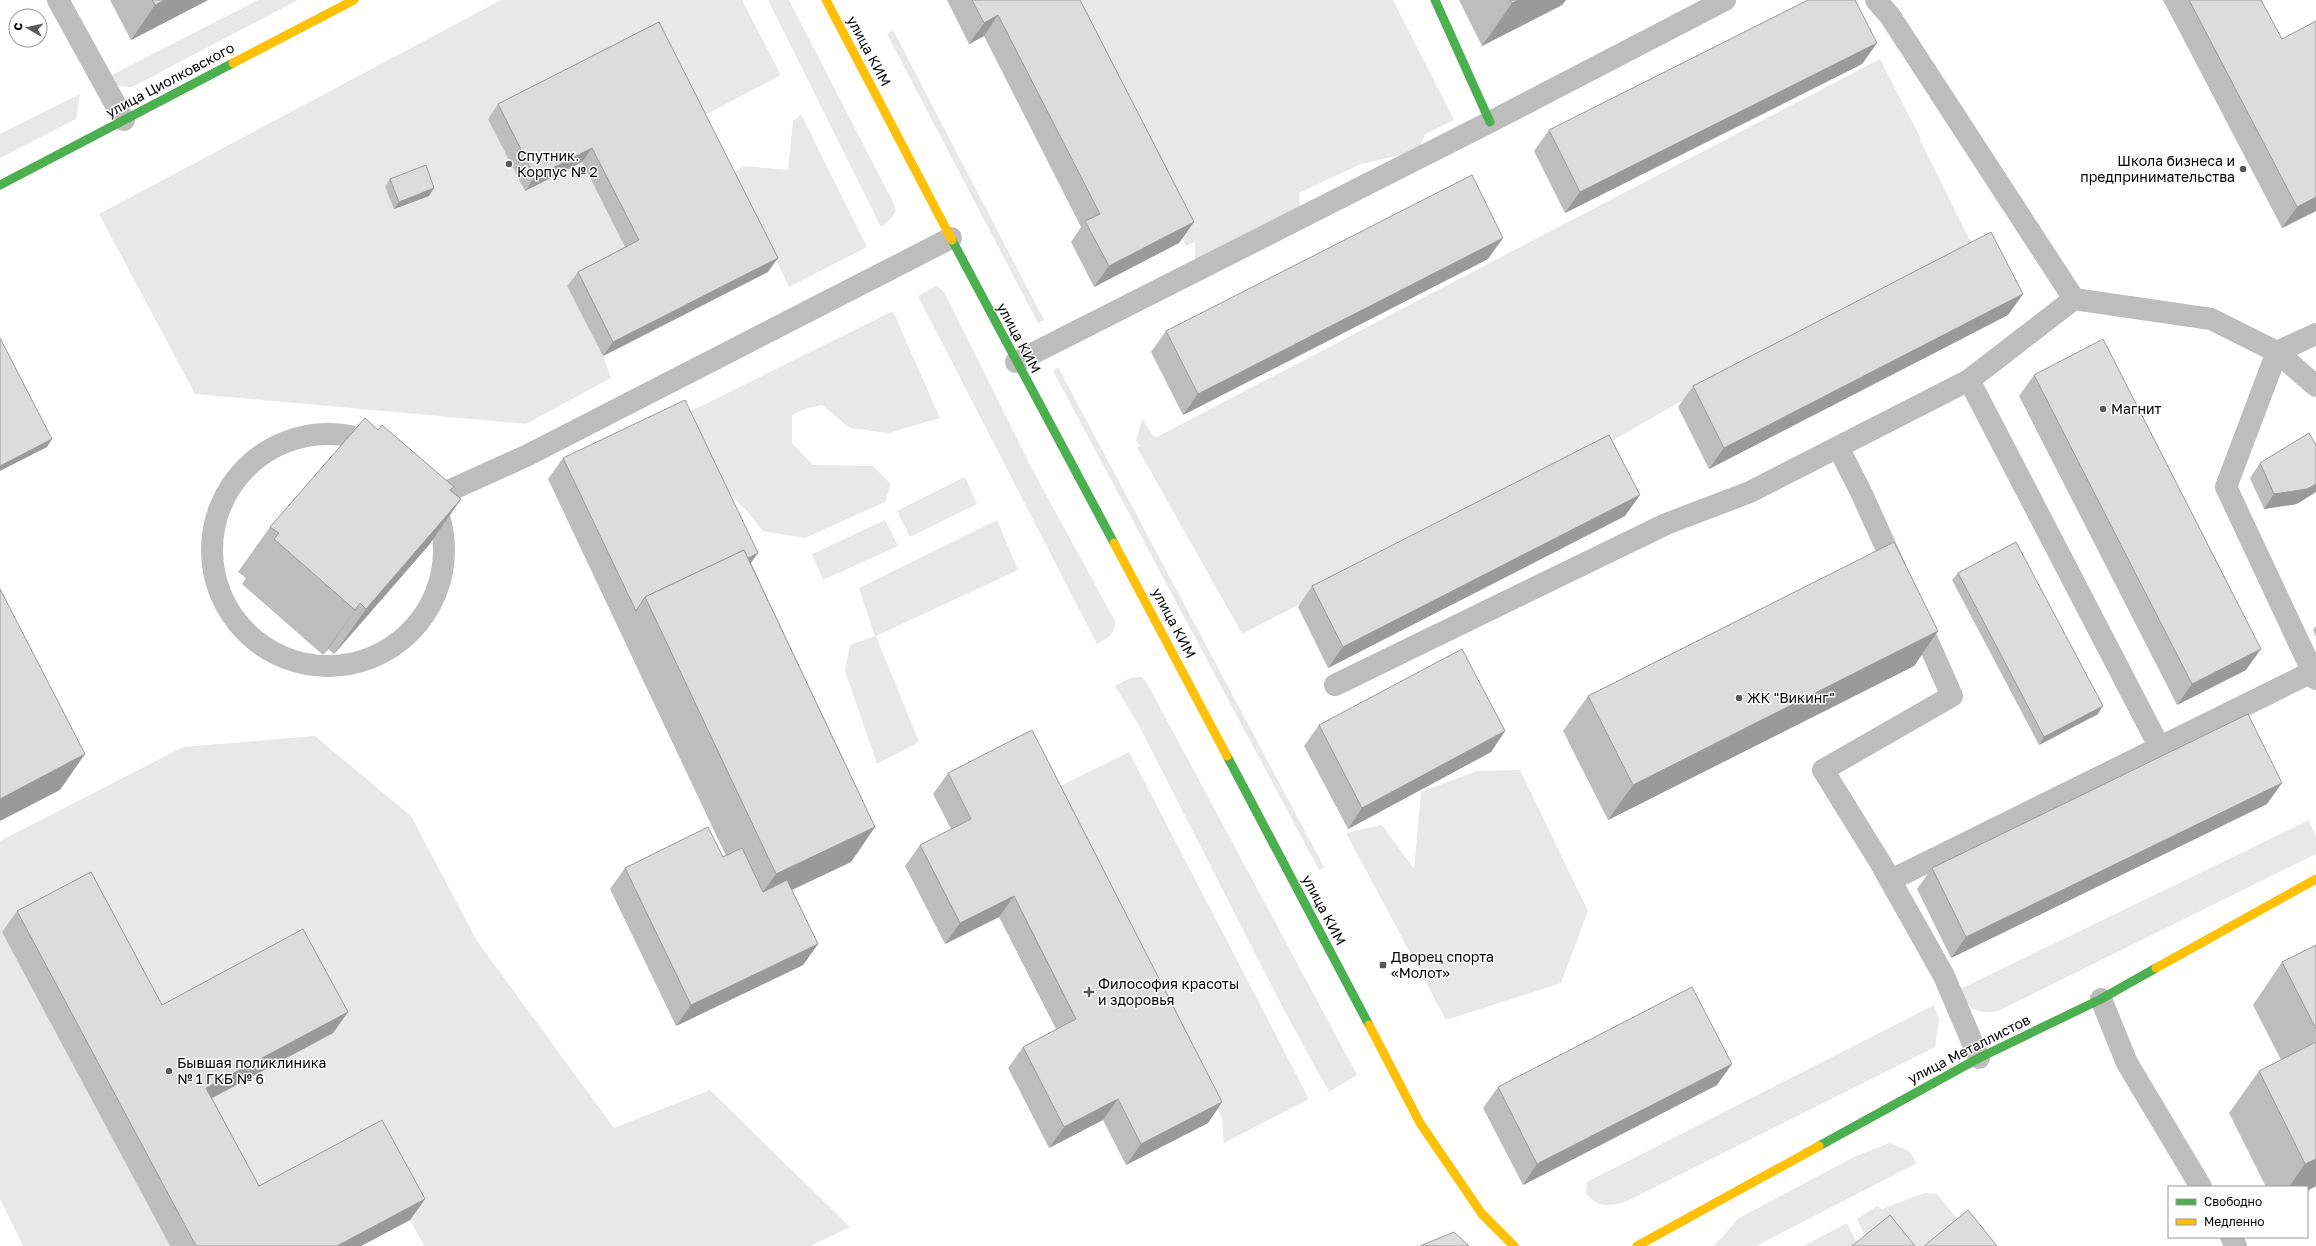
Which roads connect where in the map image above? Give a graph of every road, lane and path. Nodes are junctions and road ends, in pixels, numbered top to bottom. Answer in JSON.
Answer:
{"nodes":[{"id":1,"x":58,"y":0,"type":"edge"},
{"id":2,"x":354,"y":0,"type":"edge"},
{"id":3,"x":826,"y":0,"type":"edge"},
{"id":4,"x":1435,"y":0,"type":"edge"},
{"id":5,"x":1725,"y":0,"type":"edge"},
{"id":6,"x":1876,"y":0,"type":"edge"},
{"id":7,"x":124,"y":120,"type":"junction"},
{"id":8,"x":1490,"y":122,"type":"junction"},
{"id":9,"x":0,"y":185,"type":"edge"},
{"id":10,"x":951,"y":238,"type":"junction"},
{"id":11,"x":2074,"y":299,"type":"junction"},
{"id":12,"x":2316,"y":334,"type":"edge"},
{"id":13,"x":2277,"y":352,"type":"junction"},
{"id":14,"x":1016,"y":362,"type":"junction"},
{"id":15,"x":1969,"y":380,"type":"junction"},
{"id":16,"x":2316,"y":386,"type":"edge"},
{"id":17,"x":1838,"y":447,"type":"junction"},
{"id":18,"x":433,"y":498,"type":"junction"},
{"id":19,"x":2314,"y":676,"type":"edge"},
{"id":20,"x":1335,"y":684,"type":"dead end"},
{"id":21,"x":2160,"y":748,"type":"junction"},
{"id":22,"x":2316,"y":879,"type":"edge"},
{"id":23,"x":1891,"y":880,"type":"junction"},
{"id":24,"x":2101,"y":999,"type":"junction"},
{"id":25,"x":1979,"y":1058,"type":"junction"},
{"id":26,"x":2200,"y":1186,"type":"edge"},
{"id":27,"x":1514,"y":1246,"type":"edge"},
{"id":28,"x":1637,"y":1246,"type":"edge"}],
"edges":[{"from":1,"to":7,"type":"lane"},
{"from":2,"to":7,"type":"street","name":"улица Циолковского"},
{"from":3,"to":10,"type":"street","name":"улица КИМ"},
{"from":4,"to":8,"type":"street"},
{"from":5,"to":8,"type":"lane"},
{"from":6,"to":11,"type":"lane"},
{"from":7,"to":9,"type":"street","name":"улица Циолковского"},
{"from":8,"to":14,"type":"lane"},
{"from":10,"to":14,"type":"street","name":"улица КИМ"},
{"from":10,"to":18,"type":"lane"},
{"from":11,"to":13,"type":"lane"},
{"from":11,"to":15,"type":"lane"},
{"from":12,"to":13,"type":"lane"},
{"from":13,"to":16,"type":"lane"},
{"from":13,"to":19,"type":"lane"},
{"from":14,"to":27,"type":"street","name":"улица КИМ"},
{"from":15,"to":17,"type":"lane"},
{"from":15,"to":21,"type":"lane"},
{"from":17,"to":20,"type":"lane"},
{"from":17,"to":23,"type":"lane"},
{"from":18,"to":18,"type":"lane"},
{"from":19,"to":21,"type":"lane"},
{"from":21,"to":23,"type":"lane"},
{"from":22,"to":24,"type":"street","name":"улица Металлистов"},
{"from":23,"to":25,"type":"lane"},
{"from":24,"to":25,"type":"street","name":"улица Металлистов"},
{"from":24,"to":26,"type":"lane"},
{"from":25,"to":28,"type":"street","name":"улица Металлистов"}]}
